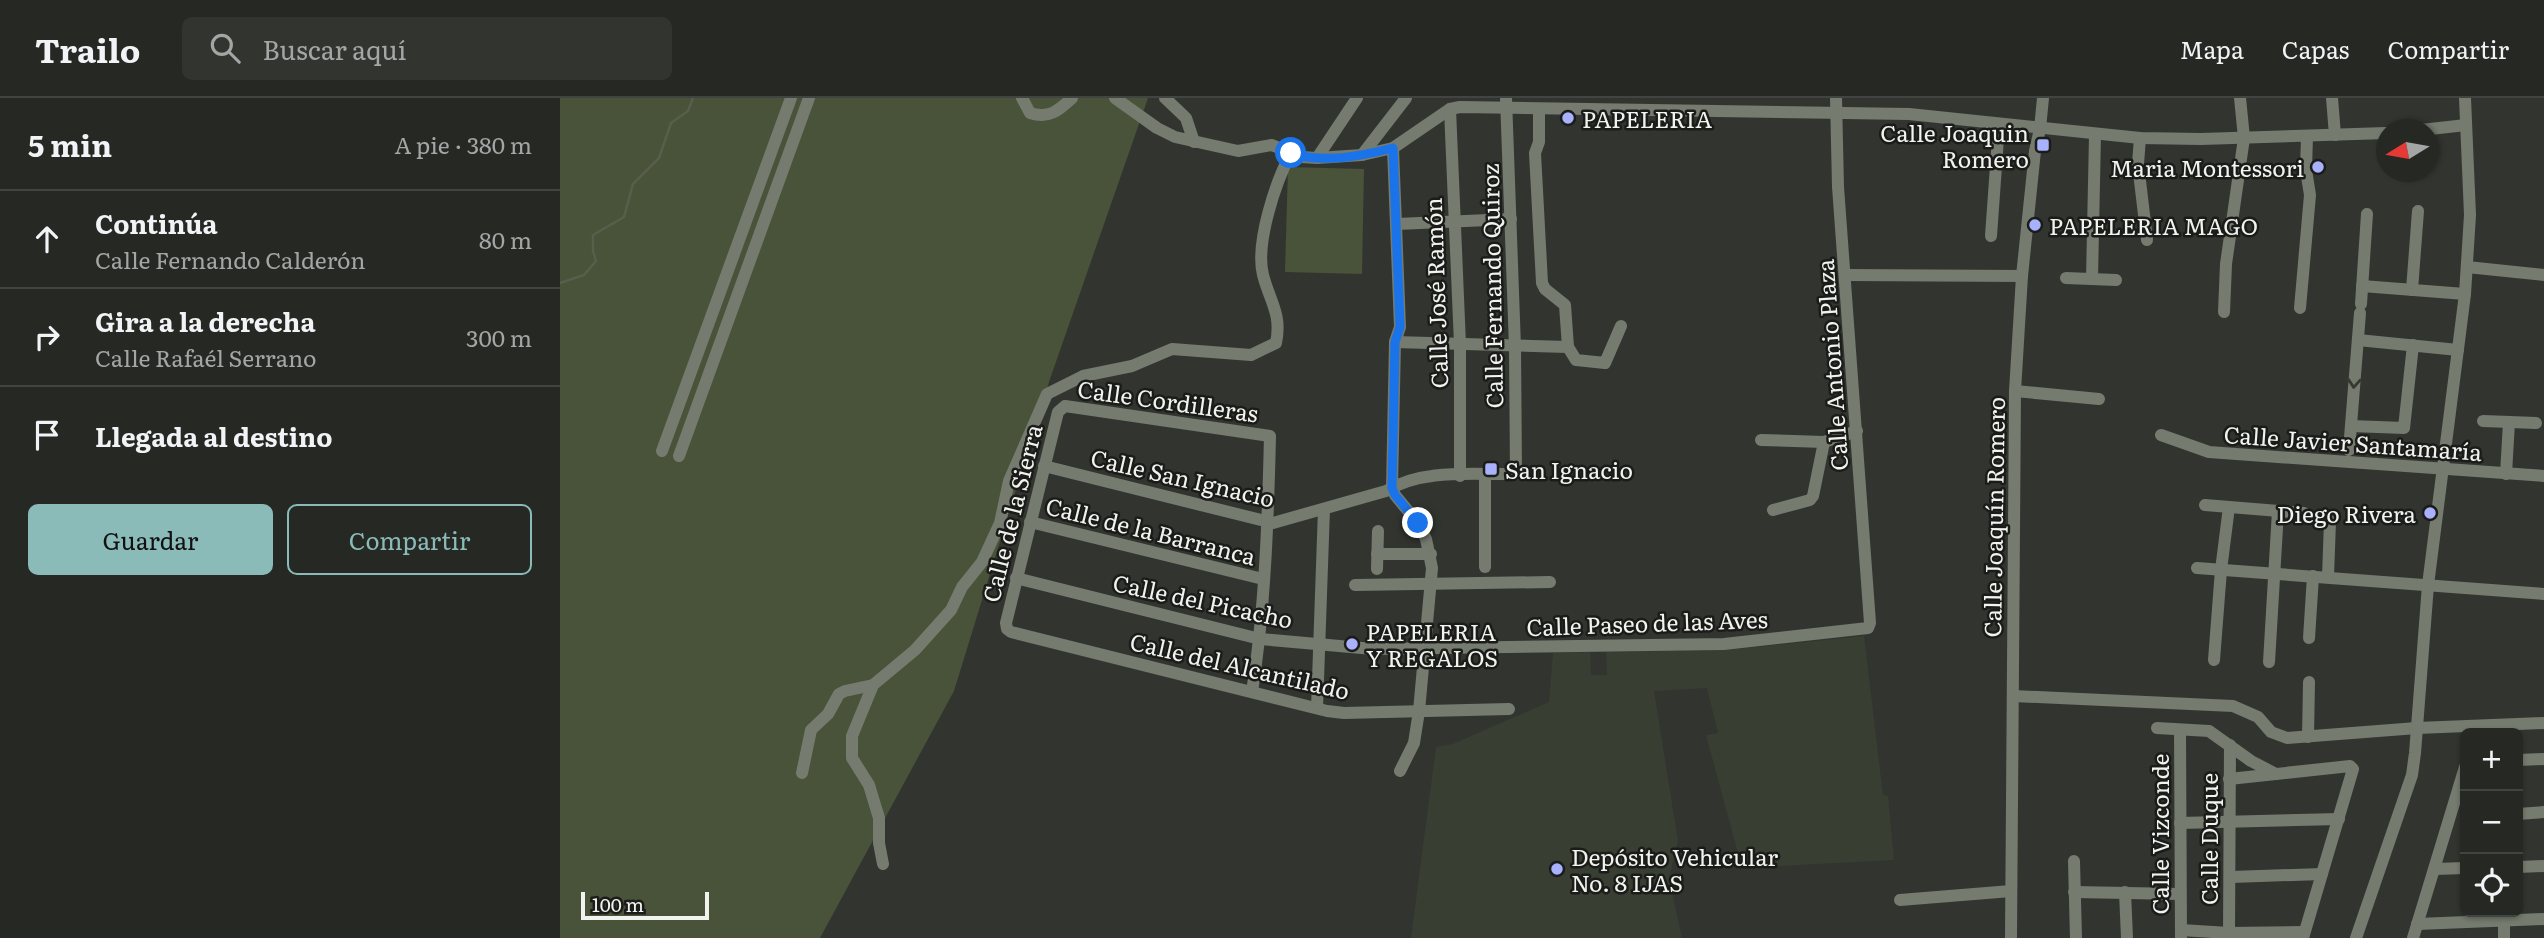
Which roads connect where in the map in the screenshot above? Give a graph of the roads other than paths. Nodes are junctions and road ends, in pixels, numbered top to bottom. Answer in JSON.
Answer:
{"nodes":[{"id":1,"x":791,"y":98,"type":"edge"},
{"id":2,"x":808,"y":98,"type":"edge"},
{"id":3,"x":1022,"y":98,"type":"edge"},
{"id":4,"x":1072,"y":98,"type":"edge"},
{"id":5,"x":1115,"y":98,"type":"edge"},
{"id":6,"x":1165,"y":98,"type":"edge"},
{"id":7,"x":1356,"y":98,"type":"edge"},
{"id":8,"x":1406,"y":98,"type":"edge"},
{"id":9,"x":1836,"y":98,"type":"edge"},
{"id":10,"x":2043,"y":98,"type":"edge"},
{"id":11,"x":2240,"y":98,"type":"edge"},
{"id":12,"x":2332,"y":98,"type":"edge"},
{"id":13,"x":2465,"y":98,"type":"edge"},
{"id":14,"x":1507,"y":103,"type":"edge"},
{"id":15,"x":1569,"y":104,"type":"edge"},
{"id":16,"x":1729,"y":104,"type":"edge"},
{"id":17,"x":1539,"y":108,"type":"junction"},
{"id":18,"x":1450,"y":109,"type":"junction"},
{"id":19,"x":1836,"y":112,"type":"junction"},
{"id":20,"x":1998,"y":124,"type":"junction"},
{"id":21,"x":2466,"y":125,"type":"junction"},
{"id":22,"x":2439,"y":128,"type":"edge"},
{"id":23,"x":2040,"y":129,"type":"junction"},
{"id":24,"x":2376,"y":133,"type":"edge"},
{"id":25,"x":2095,"y":135,"type":"junction"},
{"id":26,"x":2335,"y":135,"type":"junction"},
{"id":27,"x":2307,"y":136,"type":"junction"},
{"id":28,"x":2140,"y":138,"type":"junction"},
{"id":29,"x":2244,"y":138,"type":"junction"},
{"id":30,"x":775,"y":142,"type":"junction"},
{"id":31,"x":1194,"y":142,"type":"junction"},
{"id":32,"x":790,"y":147,"type":"junction"},
{"id":33,"x":1393,"y":148,"type":"junction"},
{"id":34,"x":1291,"y":153,"type":"junction"},
{"id":35,"x":1362,"y":155,"type":"junction"},
{"id":36,"x":1317,"y":158,"type":"junction"},
{"id":37,"x":2418,"y":211,"type":"dead end"},
{"id":38,"x":2367,"y":214,"type":"dead end"},
{"id":39,"x":1511,"y":219,"type":"junction"},
{"id":40,"x":1454,"y":222,"type":"junction"},
{"id":41,"x":1397,"y":224,"type":"junction"},
{"id":42,"x":1991,"y":236,"type":"dead end"},
{"id":43,"x":2147,"y":240,"type":"dead end"},
{"id":44,"x":2467,"y":267,"type":"junction"},
{"id":45,"x":1846,"y":275,"type":"junction"},
{"id":46,"x":2544,"y":275,"type":"edge"},
{"id":47,"x":2022,"y":276,"type":"junction"},
{"id":48,"x":2066,"y":278,"type":"dead end"},
{"id":49,"x":2092,"y":279,"type":"junction"},
{"id":50,"x":2116,"y":280,"type":"dead end"},
{"id":51,"x":2362,"y":286,"type":"junction"},
{"id":52,"x":2412,"y":290,"type":"junction"},
{"id":53,"x":2465,"y":294,"type":"junction"},
{"id":54,"x":2300,"y":307,"type":"dead end"},
{"id":55,"x":2224,"y":312,"type":"dead end"},
{"id":56,"x":1621,"y":326,"type":"dead end"},
{"id":57,"x":2358,"y":340,"type":"junction"},
{"id":58,"x":1395,"y":342,"type":"junction"},
{"id":59,"x":1460,"y":344,"type":"junction"},
{"id":60,"x":2413,"y":345,"type":"junction"},
{"id":61,"x":1515,"y":347,"type":"junction"},
{"id":62,"x":1568,"y":347,"type":"junction"},
{"id":63,"x":2458,"y":350,"type":"junction"},
{"id":64,"x":2015,"y":391,"type":"junction"},
{"id":65,"x":2099,"y":399,"type":"dead end"},
{"id":66,"x":1061,"y":407,"type":"joint"},
{"id":67,"x":2483,"y":421,"type":"dead end"},
{"id":68,"x":2509,"y":422,"type":"junction"},
{"id":69,"x":2536,"y":423,"type":"dead end"},
{"id":70,"x":2351,"y":426,"type":"junction"},
{"id":71,"x":1857,"y":431,"type":"junction"},
{"id":72,"x":2161,"y":435,"type":"dead end"},
{"id":73,"x":1760,"y":440,"type":"dead end"},
{"id":74,"x":1824,"y":442,"type":"junction"},
{"id":75,"x":2349,"y":450,"type":"dead end"},
{"id":76,"x":662,"y":451,"type":"dead end"},
{"id":77,"x":679,"y":456,"type":"dead end"},
{"id":78,"x":1044,"y":466,"type":"junction"},
{"id":79,"x":2442,"y":469,"type":"junction"},
{"id":80,"x":1516,"y":474,"type":"joint"},
{"id":81,"x":2506,"y":474,"type":"junction"},
{"id":82,"x":1485,"y":475,"type":"junction"},
{"id":83,"x":1460,"y":476,"type":"junction"},
{"id":84,"x":2544,"y":476,"type":"edge"},
{"id":85,"x":1392,"y":488,"type":"junction"},
{"id":86,"x":2204,"y":505,"type":"dead end"},
{"id":87,"x":2229,"y":507,"type":"junction"},
{"id":88,"x":1324,"y":509,"type":"junction"},
{"id":89,"x":1773,"y":510,"type":"dead end"},
{"id":90,"x":2278,"y":511,"type":"junction"},
{"id":91,"x":2304,"y":513,"type":"dead end"},
{"id":92,"x":1268,"y":521,"type":"junction"},
{"id":93,"x":2330,"y":521,"type":"dead end"},
{"id":94,"x":1030,"y":522,"type":"junction"},
{"id":95,"x":1378,"y":531,"type":"dead end"},
{"id":96,"x":1377,"y":554,"type":"junction"},
{"id":97,"x":1431,"y":554,"type":"junction"},
{"id":98,"x":1485,"y":567,"type":"dead end"},
{"id":99,"x":2197,"y":568,"type":"dead end"},
{"id":100,"x":1377,"y":569,"type":"dead end"},
{"id":101,"x":2221,"y":570,"type":"junction"},
{"id":102,"x":2275,"y":573,"type":"junction"},
{"id":103,"x":2312,"y":576,"type":"junction"},
{"id":104,"x":2328,"y":577,"type":"junction"},
{"id":105,"x":1016,"y":578,"type":"junction"},
{"id":106,"x":1263,"y":579,"type":"junction"},
{"id":107,"x":1550,"y":582,"type":"dead end"},
{"id":108,"x":1432,"y":583,"type":"junction"},
{"id":109,"x":1355,"y":585,"type":"dead end"},
{"id":110,"x":2428,"y":585,"type":"junction"},
{"id":111,"x":2544,"y":594,"type":"edge"},
{"id":112,"x":1868,"y":628,"type":"joint"},
{"id":113,"x":1007,"y":629,"type":"joint"},
{"id":114,"x":2309,"y":638,"type":"dead end"},
{"id":115,"x":1260,"y":639,"type":"junction"},
{"id":116,"x":1319,"y":645,"type":"junction"},
{"id":117,"x":1426,"y":648,"type":"junction"},
{"id":118,"x":2214,"y":660,"type":"dead end"},
{"id":119,"x":2269,"y":662,"type":"dead end"},
{"id":120,"x":2309,"y":682,"type":"dead end"},
{"id":121,"x":873,"y":685,"type":"junction"},
{"id":122,"x":1252,"y":692,"type":"junction"},
{"id":123,"x":2013,"y":696,"type":"junction"},
{"id":124,"x":1317,"y":708,"type":"junction"},
{"id":125,"x":1509,"y":709,"type":"dead end"},
{"id":126,"x":1419,"y":711,"type":"junction"},
{"id":127,"x":2544,"y":723,"type":"edge"},
{"id":128,"x":2157,"y":728,"type":"dead end"},
{"id":129,"x":2417,"y":728,"type":"junction"},
{"id":130,"x":2180,"y":730,"type":"junction"},
{"id":131,"x":2308,"y":737,"type":"junction"},
{"id":132,"x":2230,"y":745,"type":"junction"},
{"id":133,"x":2544,"y":759,"type":"edge"},
{"id":134,"x":2523,"y":761,"type":"edge"},
{"id":135,"x":1400,"y":771,"type":"dead end"},
{"id":136,"x":802,"y":774,"type":"dead end"},
{"id":137,"x":2276,"y":775,"type":"junction"},
{"id":138,"x":2229,"y":779,"type":"junction"},
{"id":139,"x":2460,"y":785,"type":"edge"},
{"id":140,"x":2544,"y":812,"type":"edge"},
{"id":141,"x":2523,"y":814,"type":"edge"},
{"id":142,"x":2460,"y":816,"type":"edge"},
{"id":143,"x":2451,"y":817,"type":"junction"},
{"id":144,"x":2339,"y":819,"type":"junction"},
{"id":145,"x":2231,"y":822,"type":"junction"},
{"id":146,"x":2180,"y":823,"type":"junction"},
{"id":147,"x":2074,"y":861,"type":"dead end"},
{"id":148,"x":883,"y":864,"type":"dead end"},
{"id":149,"x":2544,"y":866,"type":"edge"},
{"id":150,"x":2523,"y":867,"type":"edge"},
{"id":151,"x":2460,"y":868,"type":"edge"},
{"id":152,"x":2435,"y":869,"type":"junction"},
{"id":153,"x":2322,"y":874,"type":"junction"},
{"id":154,"x":2231,"y":877,"type":"junction"},
{"id":155,"x":2011,"y":891,"type":"junction"},
{"id":156,"x":2074,"y":892,"type":"junction"},
{"id":157,"x":2125,"y":892,"type":"junction"},
{"id":158,"x":2180,"y":894,"type":"junction"},
{"id":159,"x":1900,"y":900,"type":"dead end"},
{"id":160,"x":2544,"y":919,"type":"edge"},
{"id":161,"x":2504,"y":921,"type":"junction"},
{"id":162,"x":2417,"y":924,"type":"junction"},
{"id":163,"x":2229,"y":933,"type":"junction"},
{"id":164,"x":2181,"y":934,"type":"edge"},
{"id":165,"x":2304,"y":935,"type":"edge"},
{"id":166,"x":2011,"y":938,"type":"edge"},
{"id":167,"x":2076,"y":938,"type":"edge"},
{"id":168,"x":2127,"y":938,"type":"edge"},
{"id":169,"x":2356,"y":938,"type":"edge"},
{"id":170,"x":2413,"y":938,"type":"edge"},
{"id":171,"x":2504,"y":938,"type":"edge"}],
"edges":[{"from":1,"to":30,"type":"street"},
{"from":2,"to":32,"type":"street"},
{"from":3,"to":4,"type":"street"},
{"from":5,"to":31,"type":"street"},
{"from":6,"to":31,"type":"street"},
{"from":7,"to":36,"type":"street"},
{"from":8,"to":35,"type":"street"},
{"from":9,"to":19,"type":"street","name":"Calle Antonio Plaza"},
{"from":10,"to":23,"type":"street","name":"Calle Joaquín Romero"},
{"from":11,"to":29,"type":"street"},
{"from":12,"to":26,"type":"street"},
{"from":13,"to":21,"type":"street"},
{"from":14,"to":17,"type":"street"},
{"from":14,"to":18,"type":"street"},
{"from":14,"to":39,"type":"street","name":"Calle Fernando Quiroz"},
{"from":15,"to":16,"type":"street"},
{"from":15,"to":17,"type":"street"},
{"from":16,"to":19,"type":"street"},
{"from":17,"to":62,"type":"street"},
{"from":18,"to":33,"type":"street"},
{"from":18,"to":40,"type":"street","name":"Calle José Ramón"},
{"from":19,"to":20,"type":"street"},
{"from":19,"to":45,"type":"street","name":"Calle Antonio Plaza"},
{"from":20,"to":23,"type":"street"},
{"from":20,"to":42,"type":"street"},
{"from":21,"to":22,"type":"street"},
{"from":21,"to":44,"type":"street"},
{"from":23,"to":25,"type":"street"},
{"from":23,"to":47,"type":"street","name":"Calle Joaquín Romero"},
{"from":24,"to":26,"type":"street"},
{"from":25,"to":28,"type":"street"},
{"from":25,"to":49,"type":"street"},
{"from":26,"to":27,"type":"street"},
{"from":27,"to":29,"type":"street"},
{"from":27,"to":54,"type":"street"},
{"from":28,"to":29,"type":"street"},
{"from":28,"to":43,"type":"street"},
{"from":29,"to":55,"type":"street"},
{"from":30,"to":32,"type":"street"},
{"from":30,"to":76,"type":"street"},
{"from":31,"to":34,"type":"street"},
{"from":32,"to":77,"type":"street"},
{"from":33,"to":35,"type":"street"},
{"from":33,"to":41,"type":"street"},
{"from":34,"to":36,"type":"street"},
{"from":34,"to":121,"type":"street"},
{"from":35,"to":36,"type":"street"},
{"from":37,"to":52,"type":"street"},
{"from":38,"to":51,"type":"street"},
{"from":39,"to":40,"type":"street"},
{"from":39,"to":61,"type":"street","name":"Calle Fernando Quiroz"},
{"from":40,"to":41,"type":"street"},
{"from":40,"to":59,"type":"street","name":"Calle José Ramón"},
{"from":41,"to":58,"type":"street"},
{"from":44,"to":46,"type":"street"},
{"from":44,"to":53,"type":"street"},
{"from":45,"to":47,"type":"street"},
{"from":45,"to":71,"type":"street","name":"Calle Antonio Plaza"},
{"from":47,"to":64,"type":"street","name":"Calle Joaquín Romero"},
{"from":48,"to":49,"type":"street"},
{"from":49,"to":50,"type":"street"},
{"from":51,"to":52,"type":"street"},
{"from":51,"to":57,"type":"street"},
{"from":52,"to":53,"type":"street"},
{"from":53,"to":63,"type":"street"},
{"from":56,"to":62,"type":"street"},
{"from":57,"to":60,"type":"street"},
{"from":57,"to":70,"type":"street","one_way":true},
{"from":58,"to":59,"type":"street"},
{"from":58,"to":85,"type":"street"},
{"from":59,"to":61,"type":"street"},
{"from":59,"to":83,"type":"street","name":"Calle José Ramón"},
{"from":60,"to":63,"type":"street"},
{"from":60,"to":70,"type":"street"},
{"from":61,"to":62,"type":"street"},
{"from":61,"to":80,"type":"street","name":"Calle Fernando Quiroz"},
{"from":63,"to":79,"type":"street"},
{"from":64,"to":65,"type":"street"},
{"from":64,"to":123,"type":"street","name":"Calle Joaquín Romero"},
{"from":66,"to":78,"type":"street","name":"Calle de la Sierra"},
{"from":66,"to":92,"type":"street","name":"Calle Cordilleras"},
{"from":67,"to":68,"type":"street"},
{"from":68,"to":69,"type":"street"},
{"from":68,"to":81,"type":"street"},
{"from":70,"to":75,"type":"street"},
{"from":71,"to":74,"type":"street"},
{"from":71,"to":112,"type":"street","name":"Calle Antonio Plaza"},
{"from":72,"to":79,"type":"street","name":"Calle Javier Santamaría"},
{"from":73,"to":74,"type":"street"},
{"from":74,"to":89,"type":"street"},
{"from":78,"to":92,"type":"street","name":"Calle San Ignacio"},
{"from":78,"to":94,"type":"street","name":"Calle de la Sierra"},
{"from":79,"to":81,"type":"street","name":"Calle Javier Santamaría"},
{"from":79,"to":110,"type":"street"},
{"from":80,"to":82,"type":"street","name":"Calle San Ignacio"},
{"from":81,"to":84,"type":"street","name":"Calle Javier Santamaría"},
{"from":82,"to":83,"type":"street","name":"Calle San Ignacio"},
{"from":82,"to":98,"type":"street"},
{"from":83,"to":85,"type":"street","name":"Calle San Ignacio"},
{"from":85,"to":88,"type":"street","name":"Calle San Ignacio"},
{"from":85,"to":97,"type":"street"},
{"from":86,"to":87,"type":"street"},
{"from":87,"to":90,"type":"street"},
{"from":87,"to":101,"type":"street"},
{"from":88,"to":92,"type":"street","name":"Calle San Ignacio"},
{"from":88,"to":116,"type":"street"},
{"from":90,"to":91,"type":"street"},
{"from":90,"to":102,"type":"street"},
{"from":92,"to":106,"type":"street"},
{"from":93,"to":104,"type":"street"},
{"from":94,"to":105,"type":"street","name":"Calle de la Sierra"},
{"from":94,"to":106,"type":"street","name":"Calle de la Barranca"},
{"from":95,"to":96,"type":"street"},
{"from":96,"to":97,"type":"street"},
{"from":96,"to":100,"type":"street"},
{"from":97,"to":108,"type":"street"},
{"from":99,"to":101,"type":"street"},
{"from":101,"to":102,"type":"street"},
{"from":101,"to":118,"type":"street"},
{"from":102,"to":103,"type":"street"},
{"from":102,"to":119,"type":"street"},
{"from":103,"to":104,"type":"street"},
{"from":103,"to":114,"type":"street"},
{"from":104,"to":110,"type":"street"},
{"from":105,"to":113,"type":"street","name":"Calle de la Sierra"},
{"from":105,"to":115,"type":"street","name":"Calle del Picacho"},
{"from":106,"to":115,"type":"street"},
{"from":107,"to":108,"type":"street"},
{"from":108,"to":109,"type":"street"},
{"from":108,"to":117,"type":"street"},
{"from":110,"to":111,"type":"street"},
{"from":110,"to":129,"type":"street"},
{"from":112,"to":117,"type":"street","name":"Calle Paseo de las Aves"},
{"from":113,"to":122,"type":"street","name":"Calle del Alcantilado"},
{"from":115,"to":116,"type":"street","name":"Calle del Picacho"},
{"from":115,"to":122,"type":"street"},
{"from":116,"to":117,"type":"street","name":"Calle del Picacho"},
{"from":116,"to":124,"type":"street"},
{"from":117,"to":126,"type":"street"},
{"from":120,"to":131,"type":"street"},
{"from":121,"to":136,"type":"street"},
{"from":121,"to":148,"type":"street"},
{"from":122,"to":124,"type":"street","name":"Calle del Alcantilado"},
{"from":123,"to":131,"type":"street"},
{"from":123,"to":155,"type":"street","name":"Calle Joaquín Romero"},
{"from":124,"to":126,"type":"street","name":"Calle del Alcantilado"},
{"from":125,"to":126,"type":"street","name":"Calle del Alcantilado"},
{"from":126,"to":135,"type":"street"},
{"from":127,"to":129,"type":"street"},
{"from":128,"to":130,"type":"street"},
{"from":129,"to":131,"type":"street"},
{"from":129,"to":169,"type":"street"},
{"from":130,"to":132,"type":"street"},
{"from":130,"to":146,"type":"street","name":"Calle Vizconde"},
{"from":132,"to":137,"type":"street"},
{"from":132,"to":138,"type":"street","name":"Calle Duque"},
{"from":133,"to":134,"type":"street"},
{"from":137,"to":138,"type":"street"},
{"from":137,"to":144,"type":"street"},
{"from":138,"to":145,"type":"street","name":"Calle Duque"},
{"from":139,"to":143,"type":"street"},
{"from":140,"to":141,"type":"street"},
{"from":142,"to":143,"type":"street"},
{"from":143,"to":152,"type":"street"},
{"from":144,"to":145,"type":"street"},
{"from":144,"to":153,"type":"street"},
{"from":145,"to":146,"type":"street"},
{"from":145,"to":154,"type":"street","name":"Calle Duque"},
{"from":146,"to":158,"type":"street","name":"Calle Vizconde"},
{"from":147,"to":156,"type":"street"},
{"from":149,"to":150,"type":"street"},
{"from":151,"to":152,"type":"street"},
{"from":152,"to":162,"type":"street"},
{"from":153,"to":154,"type":"street"},
{"from":153,"to":165,"type":"street"},
{"from":154,"to":163,"type":"street","name":"Calle Duque"},
{"from":155,"to":159,"type":"street"},
{"from":155,"to":166,"type":"street","name":"Calle Joaquín Romero"},
{"from":156,"to":157,"type":"street"},
{"from":156,"to":167,"type":"street"},
{"from":157,"to":158,"type":"street"},
{"from":157,"to":168,"type":"street"},
{"from":158,"to":164,"type":"street","name":"Calle Vizconde"},
{"from":160,"to":161,"type":"street"},
{"from":161,"to":162,"type":"street"},
{"from":161,"to":171,"type":"street"},
{"from":162,"to":170,"type":"street"},
{"from":163,"to":164,"type":"street"},
{"from":163,"to":165,"type":"street"}]}
